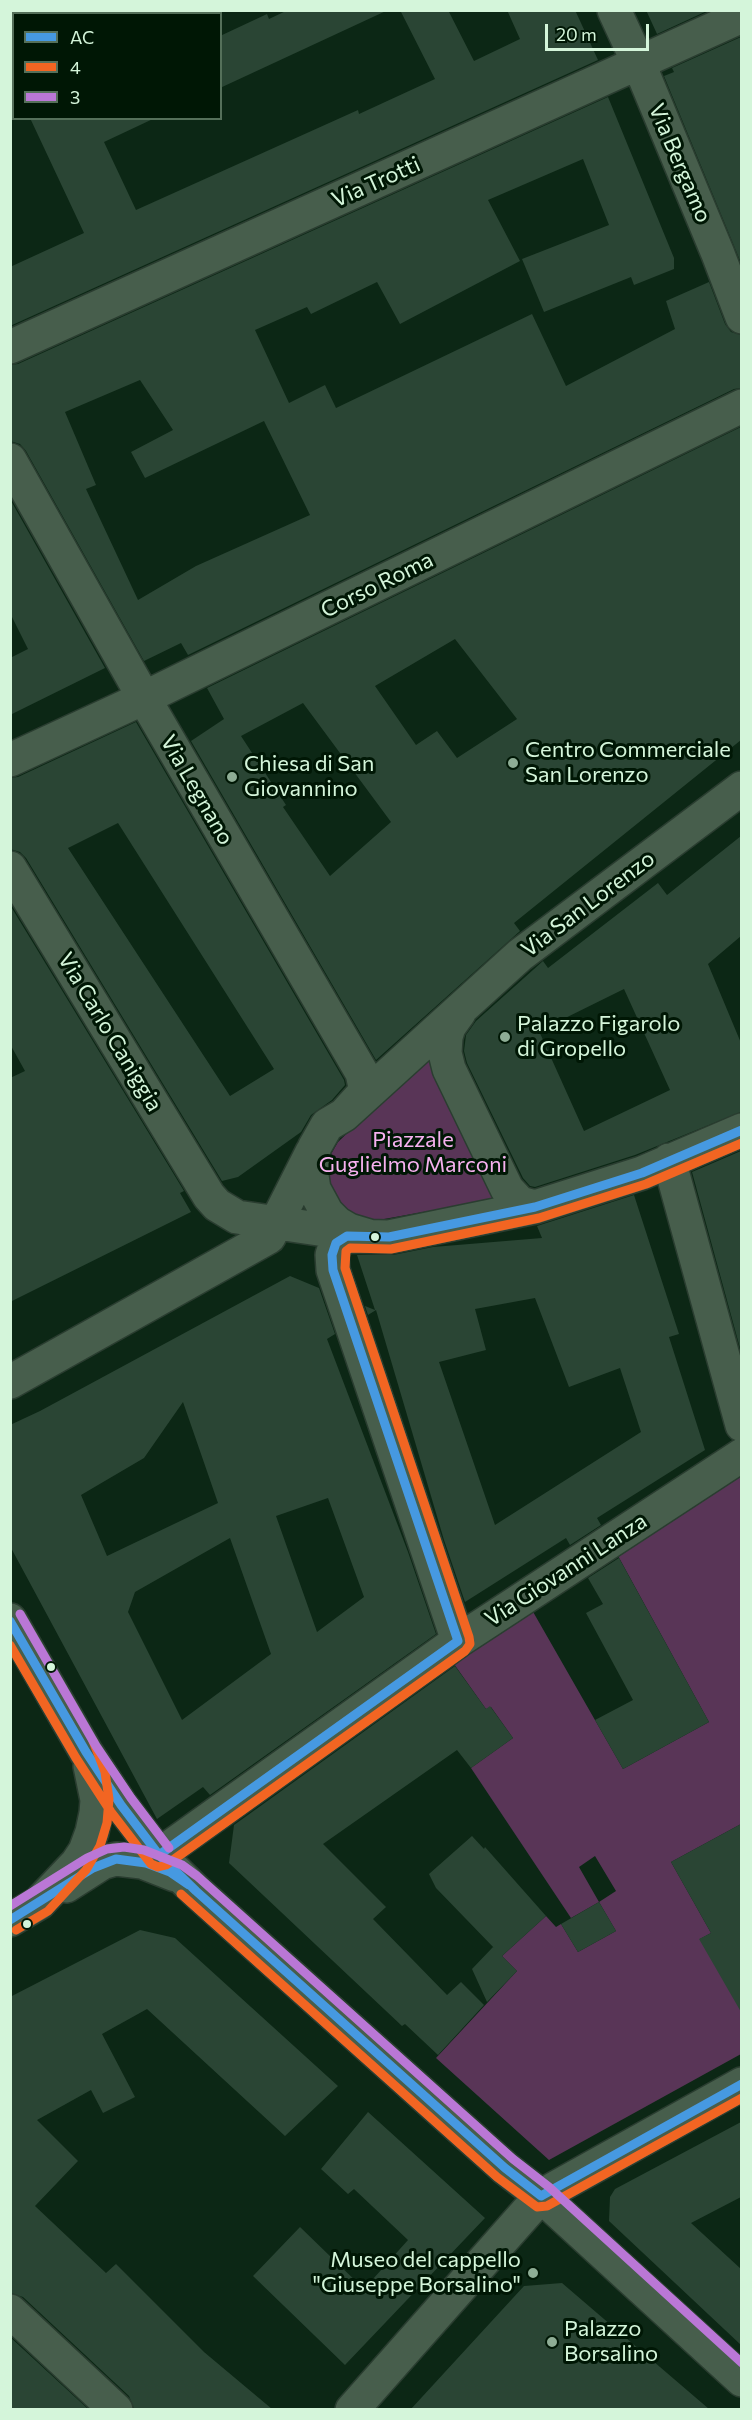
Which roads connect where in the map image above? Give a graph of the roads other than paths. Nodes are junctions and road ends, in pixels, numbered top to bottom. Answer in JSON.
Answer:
{"nodes":[{"id":1,"x":614,"y":10,"type":"edge"},
{"id":2,"x":741,"y":16,"type":"edge"},
{"id":3,"x":639,"y":64,"type":"junction"},
{"id":4,"x":741,"y":317,"type":"edge"},
{"id":5,"x":10,"y":347,"type":"edge"},
{"id":6,"x":741,"y":406,"type":"edge"},
{"id":7,"x":10,"y":460,"type":"edge"},
{"id":8,"x":144,"y":698,"type":"junction"},
{"id":9,"x":10,"y":760,"type":"edge"},
{"id":10,"x":741,"y":788,"type":"edge"},
{"id":11,"x":10,"y":868,"type":"edge"},
{"id":12,"x":470,"y":1000,"type":"junction"},
{"id":13,"x":344,"y":1115,"type":"junction"},
{"id":14,"x":741,"y":1130,"type":"edge"},
{"id":15,"x":314,"y":1148,"type":"junction"},
{"id":16,"x":669,"y":1160,"type":"junction"},
{"id":17,"x":208,"y":1196,"type":"junction"},
{"id":18,"x":535,"y":1207,"type":"junction"},
{"id":19,"x":269,"y":1226,"type":"junction"},
{"id":20,"x":340,"y":1238,"type":"junction"},
{"id":21,"x":375,"y":1238,"type":"junction"},
{"id":22,"x":219,"y":1254,"type":"junction"},
{"id":23,"x":10,"y":1358,"type":"edge"},
{"id":24,"x":10,"y":1382,"type":"edge"},
{"id":25,"x":741,"y":1425,"type":"edge"},
{"id":26,"x":741,"y":1455,"type":"edge"},
{"id":27,"x":10,"y":1620,"type":"edge"},
{"id":28,"x":458,"y":1641,"type":"junction"},
{"id":29,"x":77,"y":1736,"type":"junction"},
{"id":30,"x":159,"y":1855,"type":"junction"},
{"id":31,"x":189,"y":1885,"type":"junction"},
{"id":32,"x":39,"y":1903,"type":"junction"},
{"id":33,"x":10,"y":1920,"type":"edge"},
{"id":34,"x":741,"y":2084,"type":"edge"},
{"id":35,"x":541,"y":2196,"type":"junction"},
{"id":36,"x":10,"y":2311,"type":"edge"},
{"id":37,"x":741,"y":2380,"type":"edge"},
{"id":38,"x":116,"y":2409,"type":"edge"},
{"id":39,"x":352,"y":2409,"type":"edge"}],
"edges":[{"from":1,"to":3,"type":"street","name":"Via Bergamo"},
{"from":2,"to":3,"type":"street","name":"Via Trotti"},
{"from":3,"to":4,"type":"street","name":"Via Bergamo"},
{"from":3,"to":5,"type":"street","name":"Via Trotti"},
{"from":6,"to":8,"type":"street","name":"Corso Roma"},
{"from":7,"to":8,"type":"street","name":"Via Legnano"},
{"from":8,"to":9,"type":"street","name":"Corso Roma"},
{"from":8,"to":13,"type":"street","name":"Via Legnano"},
{"from":10,"to":12,"type":"street","name":"Via San Lorenzo"},
{"from":11,"to":17,"type":"street","name":"Via Carlo Caniggia"},
{"from":12,"to":13,"type":"street","name":"Via San Lorenzo"},
{"from":12,"to":18,"type":"street"},
{"from":13,"to":15,"type":"street"},
{"from":14,"to":16,"type":"street"},
{"from":15,"to":19,"type":"street"},
{"from":15,"to":21,"type":"street"},
{"from":16,"to":18,"type":"street"},
{"from":16,"to":25,"type":"street"},
{"from":17,"to":19,"type":"street"},
{"from":17,"to":22,"type":"street"},
{"from":18,"to":21,"type":"street"},
{"from":19,"to":20,"type":"street"},
{"from":19,"to":21,"type":"street"},
{"from":19,"to":22,"type":"street"},
{"from":20,"to":21,"type":"street"},
{"from":20,"to":28,"type":"street"},
{"from":22,"to":23,"type":"street"},
{"from":22,"to":24,"type":"street"},
{"from":26,"to":28,"type":"street","name":"Via Giovanni Lanza"},
{"from":27,"to":29,"type":"street"},
{"from":28,"to":30,"type":"street","name":"Via Giovanni Lanza"},
{"from":29,"to":30,"type":"street"},
{"from":29,"to":32,"type":"street"},
{"from":30,"to":31,"type":"street"},
{"from":31,"to":32,"type":"street"},
{"from":31,"to":35,"type":"street"},
{"from":32,"to":33,"type":"street"},
{"from":34,"to":35,"type":"street"},
{"from":35,"to":37,"type":"street"},
{"from":35,"to":39,"type":"street"},
{"from":36,"to":38,"type":"street"}]}
